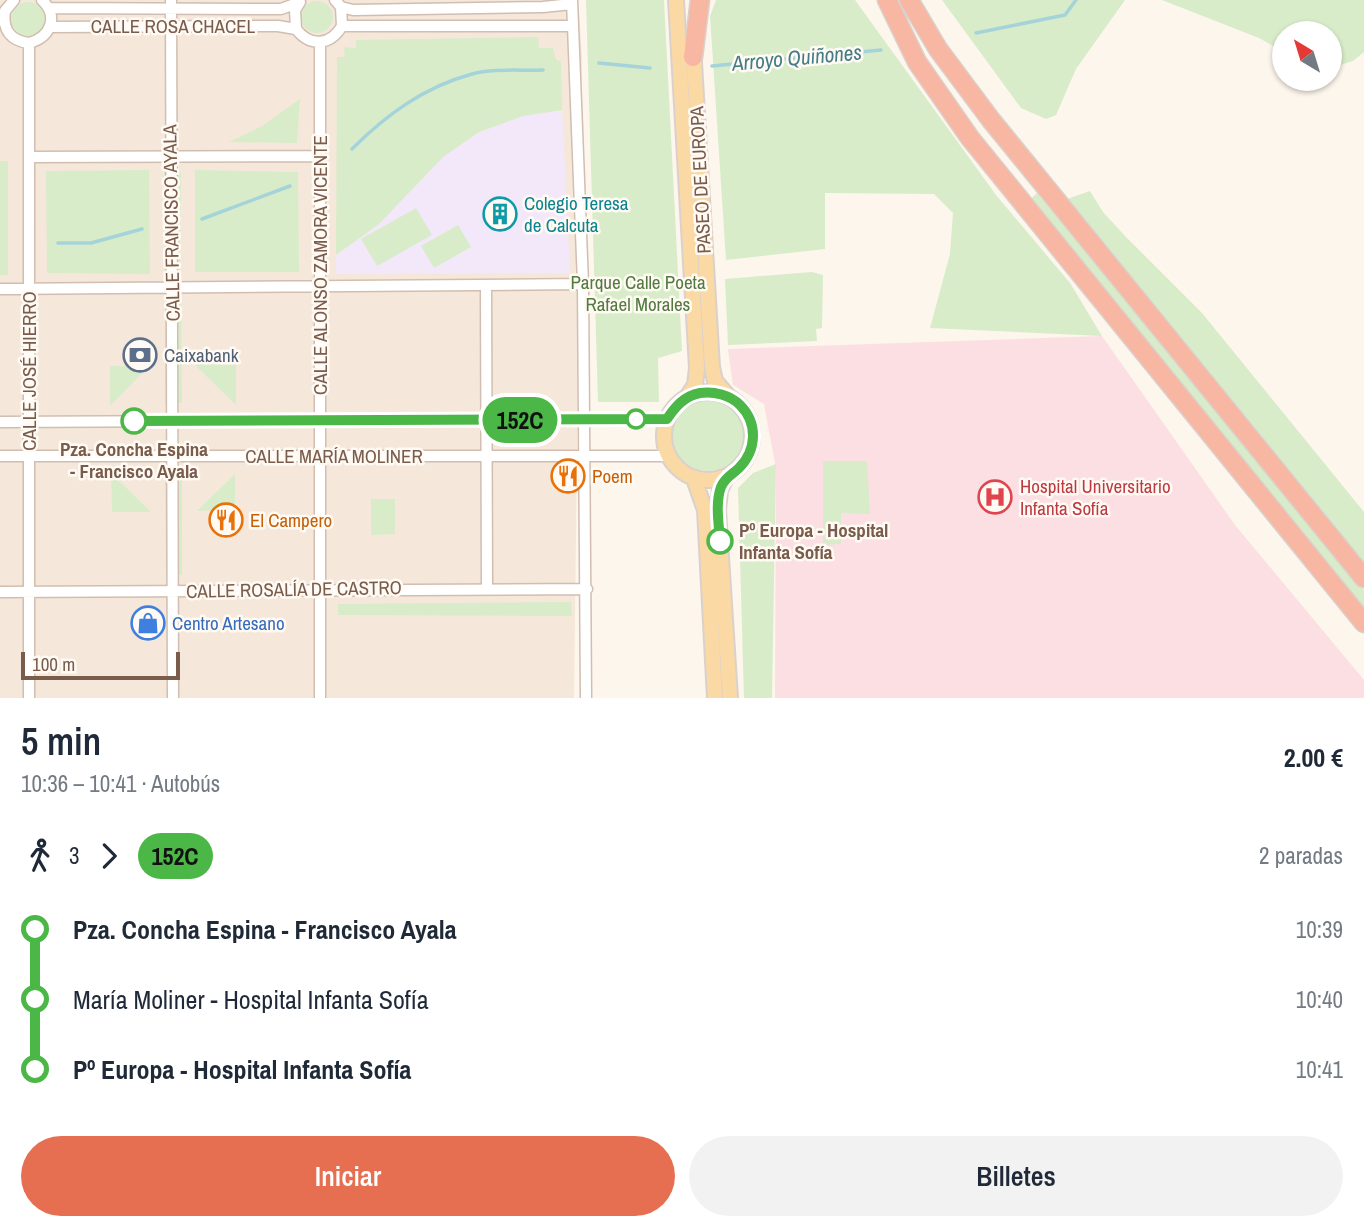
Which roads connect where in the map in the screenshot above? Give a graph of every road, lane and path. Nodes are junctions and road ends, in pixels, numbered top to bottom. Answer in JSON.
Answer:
{"nodes":[{"id":1,"x":42,"y":0,"type":"edge"},
{"id":2,"x":676,"y":0,"type":"edge"},
{"id":3,"x":690,"y":0,"type":"edge"},
{"id":4,"x":700,"y":0,"type":"edge"},
{"id":5,"x":887,"y":0,"type":"edge"},
{"id":6,"x":896,"y":0,"type":"edge"},
{"id":7,"x":909,"y":0,"type":"edge"},
{"id":8,"x":301,"y":1,"type":"edge"},
{"id":9,"x":572,"y":2,"type":"edge"},
{"id":10,"x":8,"y":4,"type":"edge"},
{"id":11,"x":338,"y":4,"type":"edge"},
{"id":12,"x":171,"y":5,"type":"edge"},
{"id":13,"x":49,"y":9,"type":"junction"},
{"id":14,"x":171,"y":26,"type":"junction"},
{"id":15,"x":342,"y":26,"type":"junction"},
{"id":16,"x":573,"y":26,"type":"junction"},
{"id":17,"x":50,"y":27,"type":"junction"},
{"id":18,"x":901,"y":28,"type":"junction"},
{"id":19,"x":3,"y":29,"type":"edge"},
{"id":20,"x":296,"y":29,"type":"junction"},
{"id":21,"x":29,"y":43,"type":"junction"},
{"id":22,"x":320,"y":43,"type":"junction"},
{"id":23,"x":693,"y":57,"type":"junction"},
{"id":24,"x":170,"y":155,"type":"junction"},
{"id":25,"x":320,"y":156,"type":"junction"},
{"id":26,"x":29,"y":157,"type":"junction"},
{"id":27,"x":583,"y":284,"type":"junction"},
{"id":28,"x":172,"y":286,"type":"junction"},
{"id":29,"x":320,"y":286,"type":"junction"},
{"id":30,"x":486,"y":286,"type":"junction"},
{"id":31,"x":0,"y":289,"type":"edge"},
{"id":32,"x":29,"y":289,"type":"junction"},
{"id":33,"x":728,"y":396,"type":"junction"},
{"id":34,"x":687,"y":397,"type":"junction"},
{"id":35,"x":667,"y":419,"type":"junction"},
{"id":36,"x":320,"y":420,"type":"junction"},
{"id":37,"x":486,"y":420,"type":"junction"},
{"id":38,"x":584,"y":420,"type":"junction"},
{"id":39,"x":27,"y":421,"type":"junction"},
{"id":40,"x":174,"y":421,"type":"junction"},
{"id":41,"x":0,"y":422,"type":"edge"},
{"id":42,"x":0,"y":456,"type":"edge"},
{"id":43,"x":29,"y":456,"type":"junction"},
{"id":44,"x":174,"y":456,"type":"junction"},
{"id":45,"x":320,"y":456,"type":"junction"},
{"id":46,"x":487,"y":456,"type":"junction"},
{"id":47,"x":584,"y":456,"type":"junction"},
{"id":48,"x":668,"y":456,"type":"junction"},
{"id":49,"x":726,"y":478,"type":"junction"},
{"id":50,"x":694,"y":479,"type":"junction"},
{"id":51,"x":1364,"y":578,"type":"edge"},
{"id":52,"x":320,"y":588,"type":"junction"},
{"id":53,"x":487,"y":588,"type":"junction"},
{"id":54,"x":587,"y":589,"type":"junction"},
{"id":55,"x":174,"y":590,"type":"junction"},
{"id":56,"x":0,"y":592,"type":"edge"},
{"id":57,"x":30,"y":592,"type":"junction"},
{"id":58,"x":1364,"y":623,"type":"edge"},
{"id":59,"x":29,"y":698,"type":"edge"},
{"id":60,"x":173,"y":698,"type":"edge"},
{"id":61,"x":320,"y":698,"type":"edge"},
{"id":62,"x":586,"y":698,"type":"edge"},
{"id":63,"x":715,"y":698,"type":"edge"},
{"id":64,"x":730,"y":698,"type":"edge"}],
"edges":[{"from":1,"to":13,"type":"street"},
{"from":2,"to":34,"type":"main road","name":"PASEO DE EUROPA"},
{"from":3,"to":23,"type":"main road","name":"PASEO DE EUROPA"},
{"from":4,"to":23,"type":"highway"},
{"from":5,"to":18,"type":"highway"},
{"from":6,"to":18,"type":"highway"},
{"from":7,"to":51,"type":"highway"},
{"from":8,"to":12,"type":"street","name":"CALLE ROSA CHACEL"},
{"from":8,"to":20,"type":"street"},
{"from":9,"to":11,"type":"street"},
{"from":9,"to":16,"type":"street"},
{"from":10,"to":19,"type":"street"},
{"from":11,"to":15,"type":"street"},
{"from":12,"to":13,"type":"street","name":"CALLE ROSA CHACEL"},
{"from":12,"to":14,"type":"street","name":"CALLE FRANCISCO AYALA"},
{"from":13,"to":17,"type":"street"},
{"from":14,"to":17,"type":"street","name":"CALLE ROSA CHACEL"},
{"from":14,"to":20,"type":"street","name":"CALLE ROSA CHACEL"},
{"from":14,"to":24,"type":"street","name":"CALLE FRANCISCO AYALA"},
{"from":15,"to":16,"type":"street"},
{"from":15,"to":22,"type":"street"},
{"from":16,"to":27,"type":"street"},
{"from":17,"to":21,"type":"street"},
{"from":18,"to":58,"type":"highway"},
{"from":19,"to":21,"type":"street"},
{"from":20,"to":22,"type":"street"},
{"from":21,"to":26,"type":"street","name":"CALLE JOSÉ HIERRO"},
{"from":22,"to":25,"type":"street","name":"CALLE ALONSO ZAMORA VICENTE"},
{"from":23,"to":33,"type":"main road","name":"PASEO DE EUROPA"},
{"from":24,"to":25,"type":"street"},
{"from":24,"to":26,"type":"street"},
{"from":24,"to":28,"type":"street","name":"CALLE FRANCISCO AYALA"},
{"from":25,"to":29,"type":"street","name":"CALLE ALONSO ZAMORA VICENTE"},
{"from":26,"to":32,"type":"street","name":"CALLE JOSÉ HIERRO"},
{"from":27,"to":30,"type":"street"},
{"from":27,"to":38,"type":"street"},
{"from":28,"to":29,"type":"street"},
{"from":28,"to":32,"type":"street"},
{"from":28,"to":40,"type":"street","name":"CALLE FRANCISCO AYALA"},
{"from":29,"to":30,"type":"street"},
{"from":29,"to":36,"type":"street","name":"CALLE ALONSO ZAMORA VICENTE"},
{"from":30,"to":37,"type":"street"},
{"from":31,"to":32,"type":"street"},
{"from":32,"to":39,"type":"street","name":"CALLE JOSÉ HIERRO"},
{"from":33,"to":34,"type":"main road"},
{"from":33,"to":49,"type":"main road"},
{"from":34,"to":35,"type":"main road"},
{"from":35,"to":38,"type":"street","name":"CALLE MARÍA MOLINER"},
{"from":35,"to":48,"type":"main road"},
{"from":36,"to":37,"type":"street","name":"CALLE MARÍA MOLINER"},
{"from":36,"to":40,"type":"street","name":"CALLE MARÍA MOLINER"},
{"from":36,"to":45,"type":"street","name":"CALLE ALONSO ZAMORA VICENTE"},
{"from":37,"to":38,"type":"street","name":"CALLE MARÍA MOLINER"},
{"from":37,"to":46,"type":"street"},
{"from":38,"to":47,"type":"street"},
{"from":39,"to":40,"type":"street","name":"CALLE MARÍA MOLINER"},
{"from":39,"to":41,"type":"street","name":"CALLE MARÍA MOLINER"},
{"from":39,"to":43,"type":"street","name":"CALLE JOSÉ HIERRO"},
{"from":40,"to":44,"type":"street","name":"CALLE FRANCISCO AYALA"},
{"from":42,"to":43,"type":"street","name":"CALLE MARÍA MOLINER"},
{"from":43,"to":44,"type":"street","name":"CALLE MARÍA MOLINER"},
{"from":43,"to":57,"type":"street","name":"CALLE JOSÉ HIERRO"},
{"from":44,"to":45,"type":"street","name":"CALLE MARÍA MOLINER"},
{"from":44,"to":55,"type":"street","name":"CALLE FRANCISCO AYALA"},
{"from":45,"to":46,"type":"street","name":"CALLE MARÍA MOLINER"},
{"from":45,"to":52,"type":"street","name":"CALLE ALONSO ZAMORA VICENTE"},
{"from":46,"to":47,"type":"street","name":"CALLE MARÍA MOLINER"},
{"from":46,"to":53,"type":"street"},
{"from":47,"to":48,"type":"street","name":"CALLE MARÍA MOLINER"},
{"from":47,"to":54,"type":"street"},
{"from":48,"to":50,"type":"main road"},
{"from":49,"to":50,"type":"main road"},
{"from":49,"to":64,"type":"main road"},
{"from":50,"to":63,"type":"main road"},
{"from":52,"to":53,"type":"street","name":"CALLE ROSALÍA DE CASTRO"},
{"from":52,"to":55,"type":"street","name":"CALLE ROSALÍA DE CASTRO"},
{"from":52,"to":61,"type":"street","name":"CALLE ALONSO ZAMORA VICENTE"},
{"from":53,"to":54,"type":"street","name":"CALLE ROSALÍA DE CASTRO"},
{"from":54,"to":62,"type":"street"},
{"from":55,"to":57,"type":"street","name":"CALLE ROSALÍA DE CASTRO"},
{"from":55,"to":60,"type":"street","name":"CALLE FRANCISCO AYALA"},
{"from":56,"to":57,"type":"street","name":"CALLE ROSALÍA DE CASTRO"},
{"from":57,"to":59,"type":"street","name":"CALLE JOSÉ HIERRO"}]}
